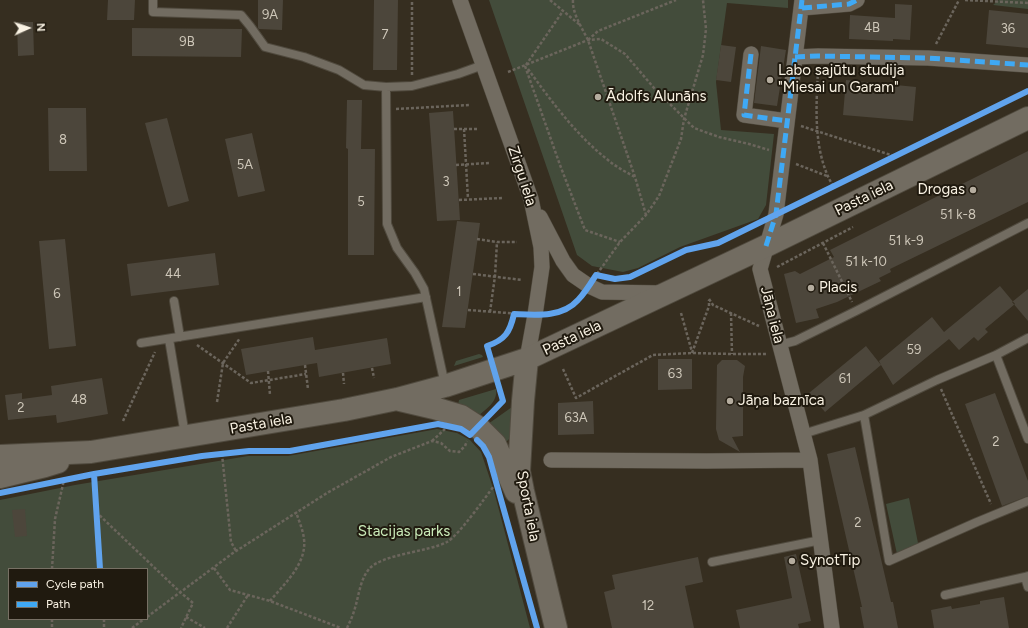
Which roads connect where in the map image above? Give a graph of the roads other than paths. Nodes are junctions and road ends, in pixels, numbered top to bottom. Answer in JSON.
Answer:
{"nodes":[{"id":1,"x":153,"y":0,"type":"edge"},
{"id":2,"x":460,"y":0,"type":"edge"},
{"id":3,"x":857,"y":0,"type":"edge"},
{"id":4,"x":802,"y":4,"type":"edge"},
{"id":5,"x":751,"y":54,"type":"dead end"},
{"id":6,"x":795,"y":57,"type":"junction"},
{"id":7,"x":483,"y":65,"type":"junction"},
{"id":8,"x":1028,"y":65,"type":"edge"},
{"id":9,"x":386,"y":87,"type":"junction"},
{"id":10,"x":1028,"y":118,"type":"edge"},
{"id":11,"x":787,"y":121,"type":"junction"},
{"id":12,"x":531,"y":199,"type":"junction"},
{"id":13,"x":1028,"y":223,"type":"edge"},
{"id":14,"x":766,"y":246,"type":"junction"},
{"id":15,"x":667,"y":292,"type":"junction"},
{"id":16,"x":426,"y":297,"type":"junction"},
{"id":17,"x":174,"y":301,"type":"dead end"},
{"id":18,"x":182,"y":337,"type":"junction"},
{"id":19,"x":1028,"y":338,"type":"edge"},
{"id":20,"x":169,"y":339,"type":"junction"},
{"id":21,"x":141,"y":343,"type":"dead end"},
{"id":22,"x":780,"y":349,"type":"junction"},
{"id":23,"x":996,"y":355,"type":"junction"},
{"id":24,"x":527,"y":359,"type":"junction"},
{"id":25,"x":445,"y":386,"type":"junction"},
{"id":26,"x":398,"y":399,"type":"junction"},
{"id":27,"x":864,"y":415,"type":"junction"},
{"id":28,"x":803,"y":434,"type":"junction"},
{"id":29,"x":185,"y":437,"type":"junction"},
{"id":30,"x":1028,"y":438,"type":"edge"},
{"id":31,"x":4,"y":453,"type":"edge"},
{"id":32,"x":82,"y":454,"type":"junction"},
{"id":33,"x":551,"y":460,"type":"dead end"},
{"id":34,"x":810,"y":460,"type":"junction"},
{"id":35,"x":0,"y":477,"type":"edge"},
{"id":36,"x":1028,"y":501,"type":"edge"},
{"id":37,"x":531,"y":526,"type":"junction"},
{"id":38,"x":821,"y":540,"type":"junction"},
{"id":39,"x":712,"y":562,"type":"dead end"},
{"id":40,"x":1027,"y":576,"type":"edge"},
{"id":41,"x":1028,"y":587,"type":"edge"},
{"id":42,"x":946,"y":595,"type":"dead end"},
{"id":43,"x":556,"y":628,"type":"edge"},
{"id":44,"x":832,"y":628,"type":"edge"}],
"edges":[{"from":1,"to":9,"type":"lane"},
{"from":2,"to":7,"type":"street","name":"Zirgu iela"},
{"from":3,"to":4,"type":"street"},
{"from":4,"to":6,"type":"street","name":"Jāņa iela"},
{"from":5,"to":11,"type":"street"},
{"from":6,"to":8,"type":"street"},
{"from":6,"to":11,"type":"street","name":"Jāņa iela"},
{"from":7,"to":9,"type":"lane"},
{"from":7,"to":12,"type":"street","name":"Zirgu iela"},
{"from":9,"to":16,"type":"lane"},
{"from":10,"to":14,"type":"main road","name":"Pasta iela"},
{"from":11,"to":14,"type":"street","name":"Jāņa iela"},
{"from":12,"to":15,"type":"street"},
{"from":12,"to":24,"type":"street","name":"Zirgu iela"},
{"from":13,"to":22,"type":"lane"},
{"from":14,"to":15,"type":"main road","name":"Pasta iela"},
{"from":14,"to":22,"type":"street","name":"Jāņa iela"},
{"from":15,"to":24,"type":"main road","name":"Pasta iela"},
{"from":16,"to":18,"type":"lane"},
{"from":16,"to":25,"type":"lane"},
{"from":17,"to":18,"type":"lane"},
{"from":18,"to":20,"type":"lane"},
{"from":19,"to":23,"type":"lane"},
{"from":20,"to":21,"type":"lane"},
{"from":20,"to":29,"type":"lane"},
{"from":22,"to":28,"type":"street","name":"Jāņa iela"},
{"from":23,"to":27,"type":"lane"},
{"from":23,"to":30,"type":"lane"},
{"from":24,"to":25,"type":"main road","name":"Pasta iela"},
{"from":24,"to":37,"type":"main road","name":"Sporta iela"},
{"from":25,"to":26,"type":"main road","name":"Pasta iela"},
{"from":26,"to":29,"type":"main road","name":"Pasta iela"},
{"from":26,"to":37,"type":"main road"},
{"from":27,"to":28,"type":"lane"},
{"from":27,"to":36,"type":"lane"},
{"from":28,"to":34,"type":"street","name":"Jāņa iela"},
{"from":29,"to":32,"type":"main road","name":"Pasta iela"},
{"from":31,"to":32,"type":"main road","name":"Pasta iela"},
{"from":32,"to":35,"type":"main road","name":"Pasta iela"},
{"from":33,"to":34,"type":"street"},
{"from":34,"to":38,"type":"street","name":"Jāņa iela"},
{"from":37,"to":43,"type":"main road","name":"Sporta iela"},
{"from":38,"to":39,"type":"lane"},
{"from":38,"to":44,"type":"street","name":"Jāņa iela"},
{"from":40,"to":41,"type":"lane"},
{"from":40,"to":42,"type":"lane"}]}
